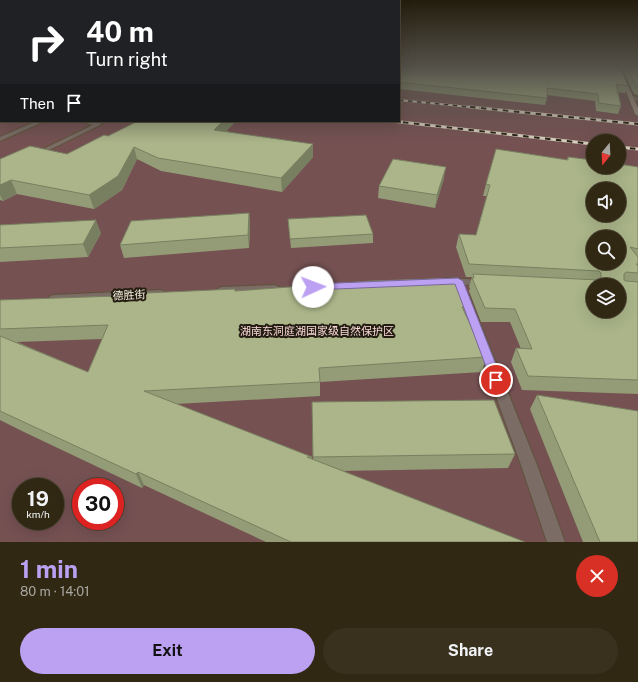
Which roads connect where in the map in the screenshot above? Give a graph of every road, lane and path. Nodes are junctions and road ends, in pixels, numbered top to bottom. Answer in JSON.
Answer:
{"nodes":[{"id":1,"x":629,"y":92,"type":"edge"},
{"id":2,"x":631,"y":98,"type":"junction"},
{"id":3,"x":638,"y":99,"type":"edge"},
{"id":4,"x":638,"y":114,"type":"edge"},
{"id":5,"x":40,"y":122,"type":"edge"},
{"id":6,"x":88,"y":122,"type":"edge"},
{"id":7,"x":0,"y":139,"type":"edge"},
{"id":8,"x":30,"y":157,"type":"edge"},
{"id":9,"x":458,"y":281,"type":"junction"},
{"id":10,"x":435,"y":282,"type":"edge"},
{"id":11,"x":495,"y":283,"type":"edge"},
{"id":12,"x":289,"y":288,"type":"edge"},
{"id":13,"x":210,"y":291,"type":"edge"},
{"id":14,"x":170,"y":292,"type":"edge"},
{"id":15,"x":46,"y":299,"type":"edge"},
{"id":16,"x":556,"y":542,"type":"edge"}],
"edges":[{"from":1,"to":2,"type":"main road"},
{"from":2,"to":3,"type":"street"},
{"from":2,"to":4,"type":"main road"},
{"from":5,"to":7,"type":"street"},
{"from":6,"to":8,"type":"street"},
{"from":9,"to":10,"type":"street"},
{"from":9,"to":11,"type":"street"},
{"from":9,"to":16,"type":"street"},
{"from":12,"to":13,"type":"street"},
{"from":14,"to":15,"type":"street","name":"德胜街"}]}
